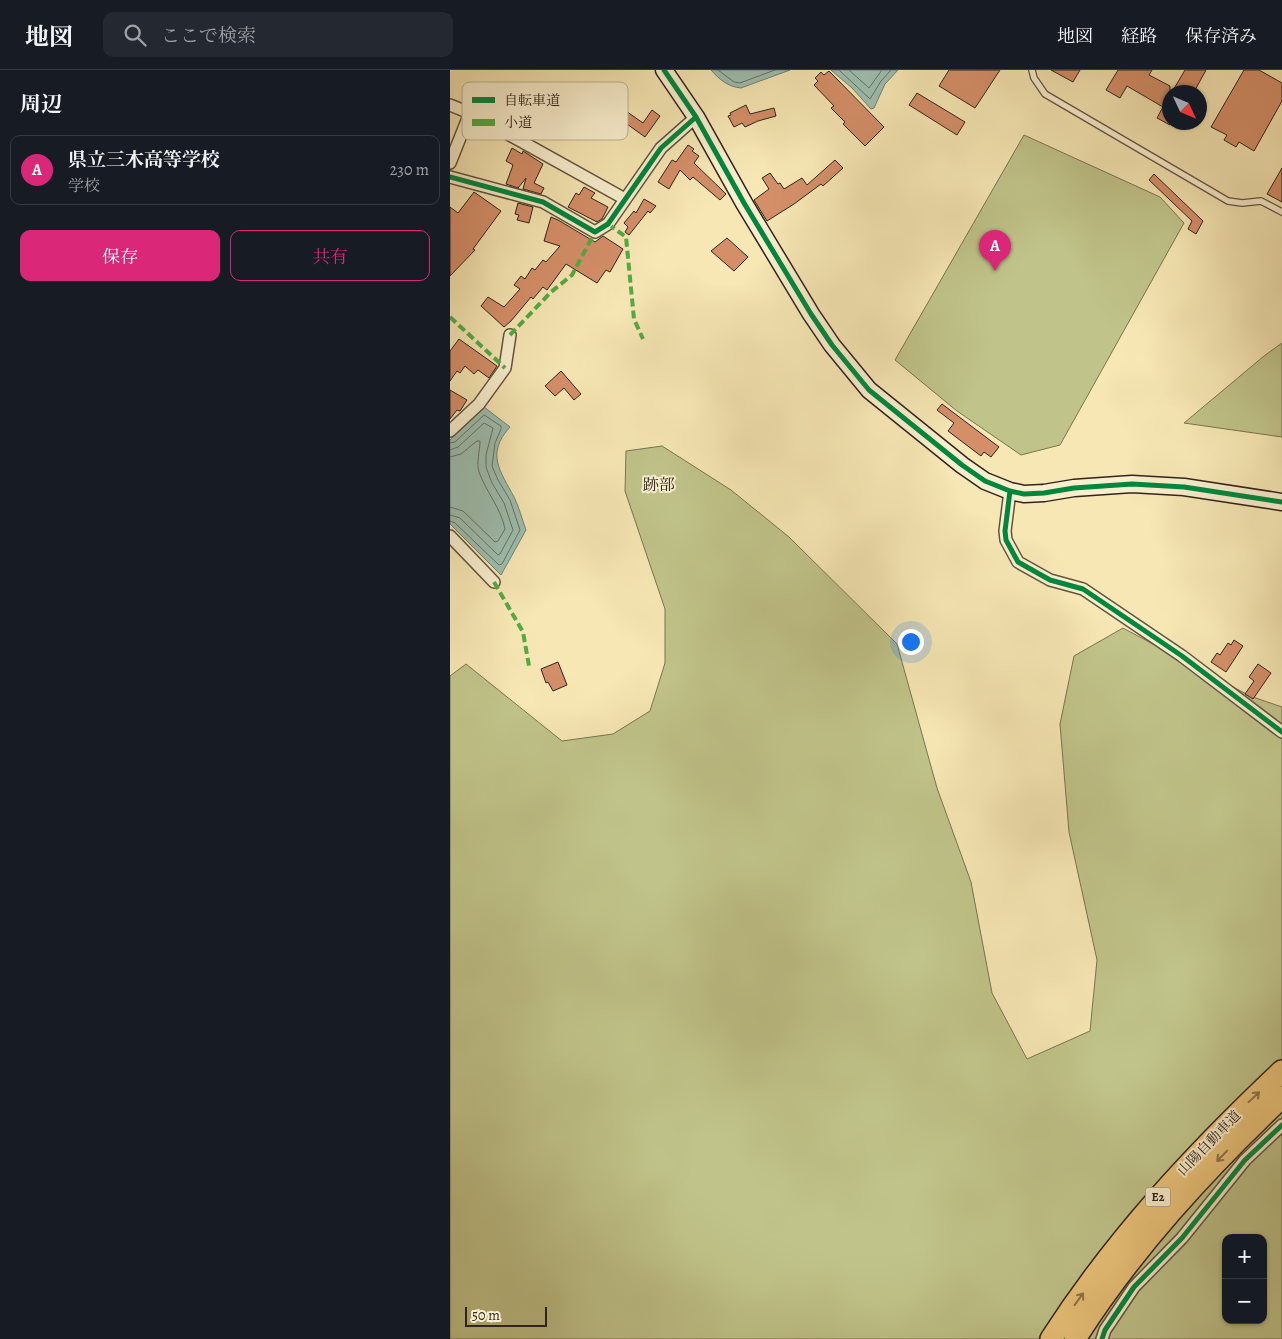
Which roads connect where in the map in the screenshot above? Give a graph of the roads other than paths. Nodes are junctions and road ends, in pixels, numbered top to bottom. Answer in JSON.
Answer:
{"nodes":[{"id":1,"x":664,"y":70,"type":"edge"},
{"id":2,"x":1032,"y":70,"type":"edge"},
{"id":3,"x":450,"y":105,"type":"edge"},
{"id":4,"x":462,"y":110,"type":"edge"},
{"id":5,"x":696,"y":117,"type":"junction"},
{"id":6,"x":462,"y":133,"type":"edge"},
{"id":7,"x":518,"y":140,"type":"edge"},
{"id":8,"x":450,"y":163,"type":"edge"},
{"id":9,"x":450,"y":177,"type":"edge"},
{"id":10,"x":624,"y":199,"type":"junction"},
{"id":11,"x":1282,"y":212,"type":"edge"},
{"id":12,"x":510,"y":335,"type":"dead end"},
{"id":13,"x":450,"y":431,"type":"edge"},
{"id":14,"x":1010,"y":491,"type":"junction"},
{"id":15,"x":1282,"y":502,"type":"edge"},
{"id":16,"x":450,"y":536,"type":"edge"},
{"id":17,"x":494,"y":582,"type":"dead end"},
{"id":18,"x":1282,"y":732,"type":"edge"},
{"id":19,"x":1282,"y":1071,"type":"edge"},
{"id":20,"x":1282,"y":1097,"type":"edge"},
{"id":21,"x":1282,"y":1125,"type":"edge"},
{"id":22,"x":1051,"y":1339,"type":"edge"},
{"id":23,"x":1075,"y":1339,"type":"edge"},
{"id":24,"x":1102,"y":1339,"type":"edge"}],
"edges":[{"from":1,"to":5,"type":"street"},
{"from":2,"to":11,"type":"lane"},
{"from":3,"to":4,"type":"street"},
{"from":5,"to":10,"type":"street"},
{"from":5,"to":14,"type":"street"},
{"from":6,"to":8,"type":"street"},
{"from":7,"to":10,"type":"street"},
{"from":9,"to":10,"type":"street"},
{"from":12,"to":13,"type":"street"},
{"from":14,"to":15,"type":"street"},
{"from":14,"to":18,"type":"street"},
{"from":16,"to":17,"type":"street"},
{"from":22,"to":19,"type":"highway","name":"山陽自動車道","number":"E2","one_way":true},
{"from":20,"to":23,"type":"highway","name":"山陽自動車道","number":"E2","one_way":true},
{"from":21,"to":24,"type":"street"}]}
